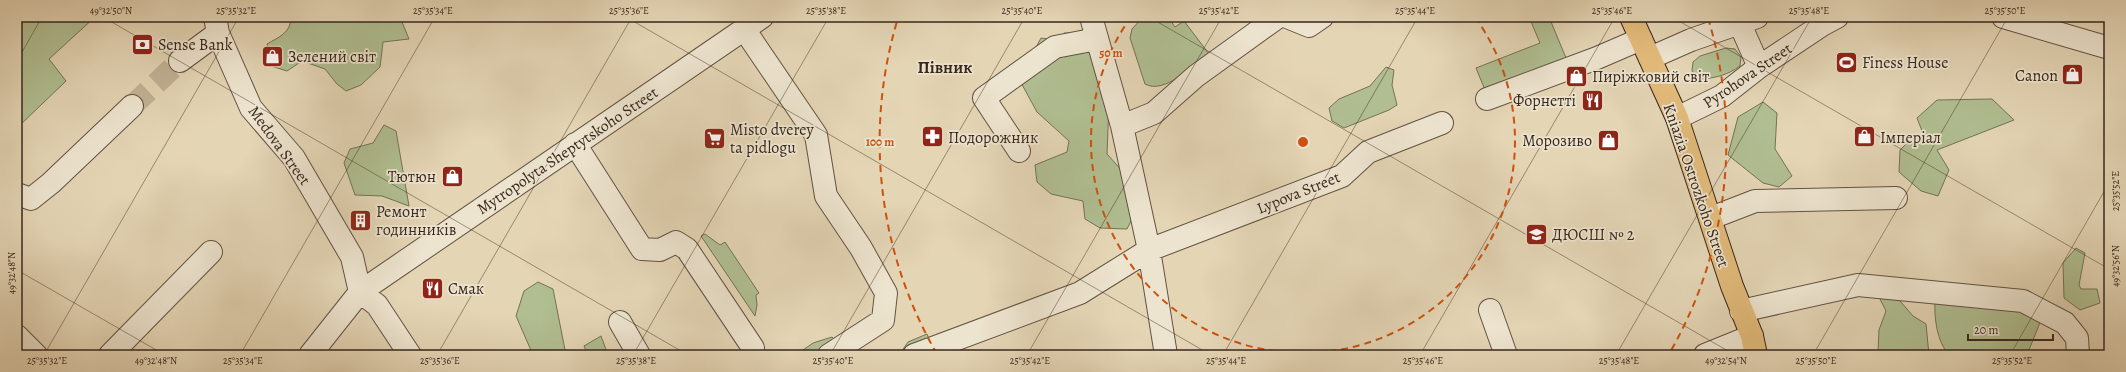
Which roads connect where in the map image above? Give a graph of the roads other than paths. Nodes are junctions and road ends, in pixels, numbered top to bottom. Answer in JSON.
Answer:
{"nodes":[{"id":1,"x":1091,"y":17,"type":"edge"},
{"id":2,"x":1278,"y":17,"type":"edge"},
{"id":3,"x":1287,"y":17,"type":"edge"},
{"id":4,"x":1322,"y":17,"type":"edge"},
{"id":5,"x":1631,"y":17,"type":"edge"},
{"id":6,"x":1837,"y":17,"type":"edge"},
{"id":7,"x":2003,"y":17,"type":"edge"},
{"id":8,"x":1749,"y":21,"type":"edge"},
{"id":9,"x":753,"y":23,"type":"edge"},
{"id":10,"x":216,"y":25,"type":"edge"},
{"id":11,"x":1097,"y":39,"type":"junction"},
{"id":12,"x":2109,"y":48,"type":"edge"},
{"id":13,"x":1645,"y":49,"type":"junction"},
{"id":14,"x":180,"y":61,"type":"tunnel mouth"},
{"id":15,"x":1759,"y":67,"type":"junction"},
{"id":16,"x":1487,"y":99,"type":"dead end"},
{"id":17,"x":132,"y":106,"type":"tunnel mouth"},
{"id":18,"x":1677,"y":118,"type":"junction"},
{"id":19,"x":1442,"y":123,"type":"dead end"},
{"id":20,"x":1122,"y":126,"type":"junction"},
{"id":21,"x":575,"y":144,"type":"junction"},
{"id":22,"x":1019,"y":151,"type":"dead end"},
{"id":23,"x":17,"y":194,"type":"edge"},
{"id":24,"x":1896,"y":198,"type":"dead end"},
{"id":25,"x":1711,"y":218,"type":"junction"},
{"id":26,"x":1149,"y":250,"type":"junction"},
{"id":27,"x":211,"y":252,"type":"dead end"},
{"id":28,"x":360,"y":292,"type":"junction"},
{"id":29,"x":1490,"y":310,"type":"dead end"},
{"id":30,"x":1742,"y":311,"type":"junction"},
{"id":31,"x":620,"y":322,"type":"dead end"},
{"id":32,"x":17,"y":336,"type":"edge"},
{"id":33,"x":1754,"y":346,"type":"edge"},
{"id":34,"x":753,"y":353,"type":"edge"},
{"id":35,"x":36,"y":355,"type":"edge"},
{"id":36,"x":110,"y":355,"type":"edge"},
{"id":37,"x":310,"y":355,"type":"edge"},
{"id":38,"x":410,"y":355,"type":"edge"},
{"id":39,"x":639,"y":355,"type":"edge"},
{"id":40,"x":829,"y":355,"type":"edge"},
{"id":41,"x":914,"y":355,"type":"edge"},
{"id":42,"x":1166,"y":355,"type":"edge"},
{"id":43,"x":1506,"y":355,"type":"edge"},
{"id":44,"x":1705,"y":355,"type":"edge"},
{"id":45,"x":2078,"y":355,"type":"edge"}],
"edges":[{"from":1,"to":11,"type":"street"},
{"from":2,"to":20,"type":"street"},
{"from":3,"to":4,"type":"street"},
{"from":5,"to":13,"type":"main road","name":"Kniazia Ostrozkoho Street"},
{"from":6,"to":15,"type":"street","name":"Pyrohova Street"},
{"from":7,"to":12,"type":"street"},
{"from":8,"to":13,"type":"street"},
{"from":8,"to":15,"type":"street"},
{"from":9,"to":21,"type":"street","name":"Mytropolyta Sheptytskoho Street"},
{"from":9,"to":40,"type":"street"},
{"from":10,"to":14,"type":"street"},
{"from":10,"to":28,"type":"street","name":"Medova Street"},
{"from":11,"to":20,"type":"street"},
{"from":11,"to":22,"type":"street"},
{"from":13,"to":16,"type":"street"},
{"from":13,"to":18,"type":"main road","name":"Kniazia Ostrozkoho Street"},
{"from":15,"to":18,"type":"street","name":"Pyrohova Street"},
{"from":17,"to":23,"type":"street"},
{"from":18,"to":25,"type":"main road","name":"Kniazia Ostrozkoho Street"},
{"from":19,"to":26,"type":"street","name":"Lypova Street"},
{"from":20,"to":26,"type":"street"},
{"from":21,"to":28,"type":"street","name":"Mytropolyta Sheptytskoho Street"},
{"from":21,"to":34,"type":"street"},
{"from":24,"to":25,"type":"street"},
{"from":25,"to":30,"type":"main road","name":"Kniazia Ostrozkoho Street"},
{"from":26,"to":41,"type":"street","name":"Lypova Street"},
{"from":26,"to":42,"type":"street"},
{"from":27,"to":36,"type":"street"},
{"from":28,"to":37,"type":"street","name":"Mytropolyta Sheptytskoho Street"},
{"from":28,"to":38,"type":"street"},
{"from":29,"to":43,"type":"street"},
{"from":30,"to":33,"type":"main road","name":"Kniazia Ostrozkoho Street"},
{"from":30,"to":45,"type":"street"},
{"from":31,"to":39,"type":"street"},
{"from":32,"to":35,"type":"street"},
{"from":33,"to":44,"type":"street"}]}
